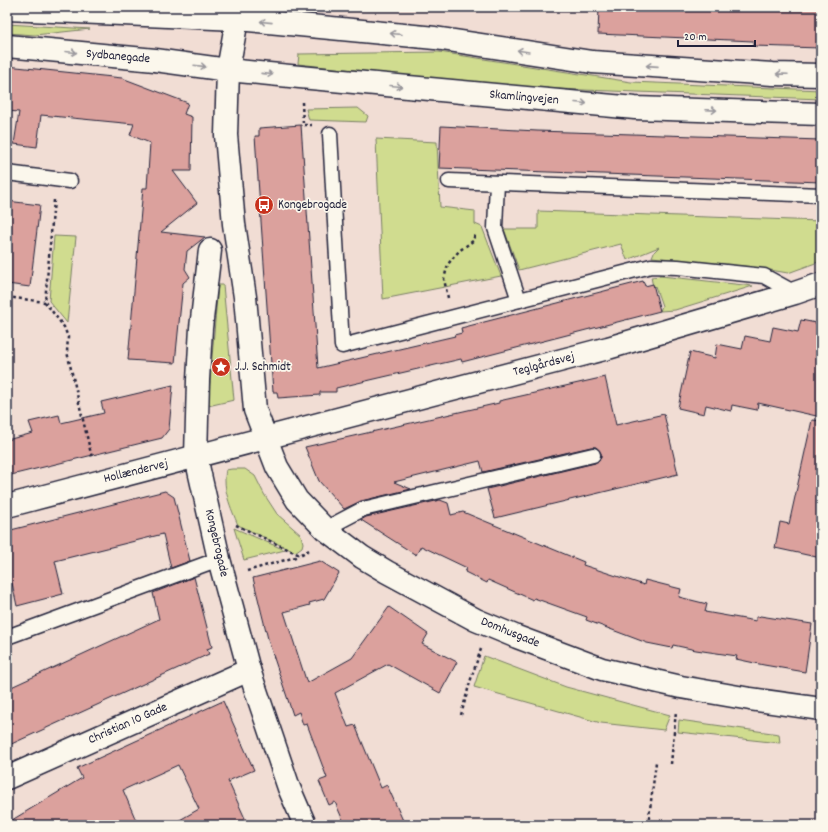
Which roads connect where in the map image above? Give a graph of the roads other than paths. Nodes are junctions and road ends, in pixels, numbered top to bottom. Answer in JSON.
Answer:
{"nodes":[{"id":1,"x":7,"y":9,"type":"edge"},
{"id":2,"x":238,"y":13,"type":"edge"},
{"id":3,"x":7,"y":46,"type":"edge"},
{"id":4,"x":228,"y":70,"type":"junction"},
{"id":5,"x":821,"y":75,"type":"edge"},
{"id":6,"x":821,"y":114,"type":"edge"},
{"id":7,"x":330,"y":134,"type":"road end"},
{"id":8,"x":7,"y":173,"type":"edge"},
{"id":9,"x":70,"y":180,"type":"dead end"},
{"id":10,"x":449,"y":181,"type":"dead end"},
{"id":11,"x":497,"y":183,"type":"junction"},
{"id":12,"x":821,"y":195,"type":"edge"},
{"id":13,"x":210,"y":250,"type":"dead end"},
{"id":14,"x":821,"y":284,"type":"edge"},
{"id":15,"x":795,"y":293,"type":"junction"},
{"id":16,"x":519,"y":300,"type":"junction"},
{"id":17,"x":266,"y":439,"type":"junction"},
{"id":18,"x":593,"y":455,"type":"dead end"},
{"id":19,"x":196,"y":457,"type":"junction"},
{"id":20,"x":7,"y":506,"type":"edge"},
{"id":21,"x":329,"y":532,"type":"junction"},
{"id":22,"x":221,"y":568,"type":"junction"},
{"id":23,"x":7,"y":637,"type":"edge"},
{"id":24,"x":249,"y":670,"type":"junction"},
{"id":25,"x":821,"y":709,"type":"edge"},
{"id":26,"x":7,"y":778,"type":"edge"},
{"id":27,"x":305,"y":825,"type":"edge"}],
"edges":[{"from":1,"to":2,"type":"street"},
{"from":2,"to":4,"type":"street"},
{"from":5,"to":2,"type":"street","one_way":true},
{"from":3,"to":4,"type":"street","name":"Sydbanegade","one_way":true},
{"from":4,"to":6,"type":"street","name":"Skamlingvejen","one_way":true},
{"from":4,"to":17,"type":"street"},
{"from":7,"to":16,"type":"lane"},
{"from":8,"to":9,"type":"lane"},
{"from":10,"to":11,"type":"lane"},
{"from":11,"to":12,"type":"lane"},
{"from":11,"to":16,"type":"lane"},
{"from":13,"to":19,"type":"street","name":"Kongebrogade"},
{"from":14,"to":15,"type":"street","name":"Teglgårdsvej"},
{"from":15,"to":16,"type":"lane"},
{"from":15,"to":17,"type":"street","name":"Teglgårdsvej"},
{"from":17,"to":19,"type":"street","name":"Hollændervej"},
{"from":17,"to":21,"type":"street","name":"Domhusgade"},
{"from":18,"to":21,"type":"lane"},
{"from":19,"to":20,"type":"street","name":"Hollændervej"},
{"from":19,"to":22,"type":"street","name":"Kongebrogade"},
{"from":21,"to":25,"type":"street","name":"Domhusgade"},
{"from":22,"to":23,"type":"lane"},
{"from":22,"to":24,"type":"street","name":"Kongebrogade"},
{"from":24,"to":26,"type":"street","name":"Christian 10 Gade"},
{"from":24,"to":27,"type":"street","name":"Kongebrogade"}]}
